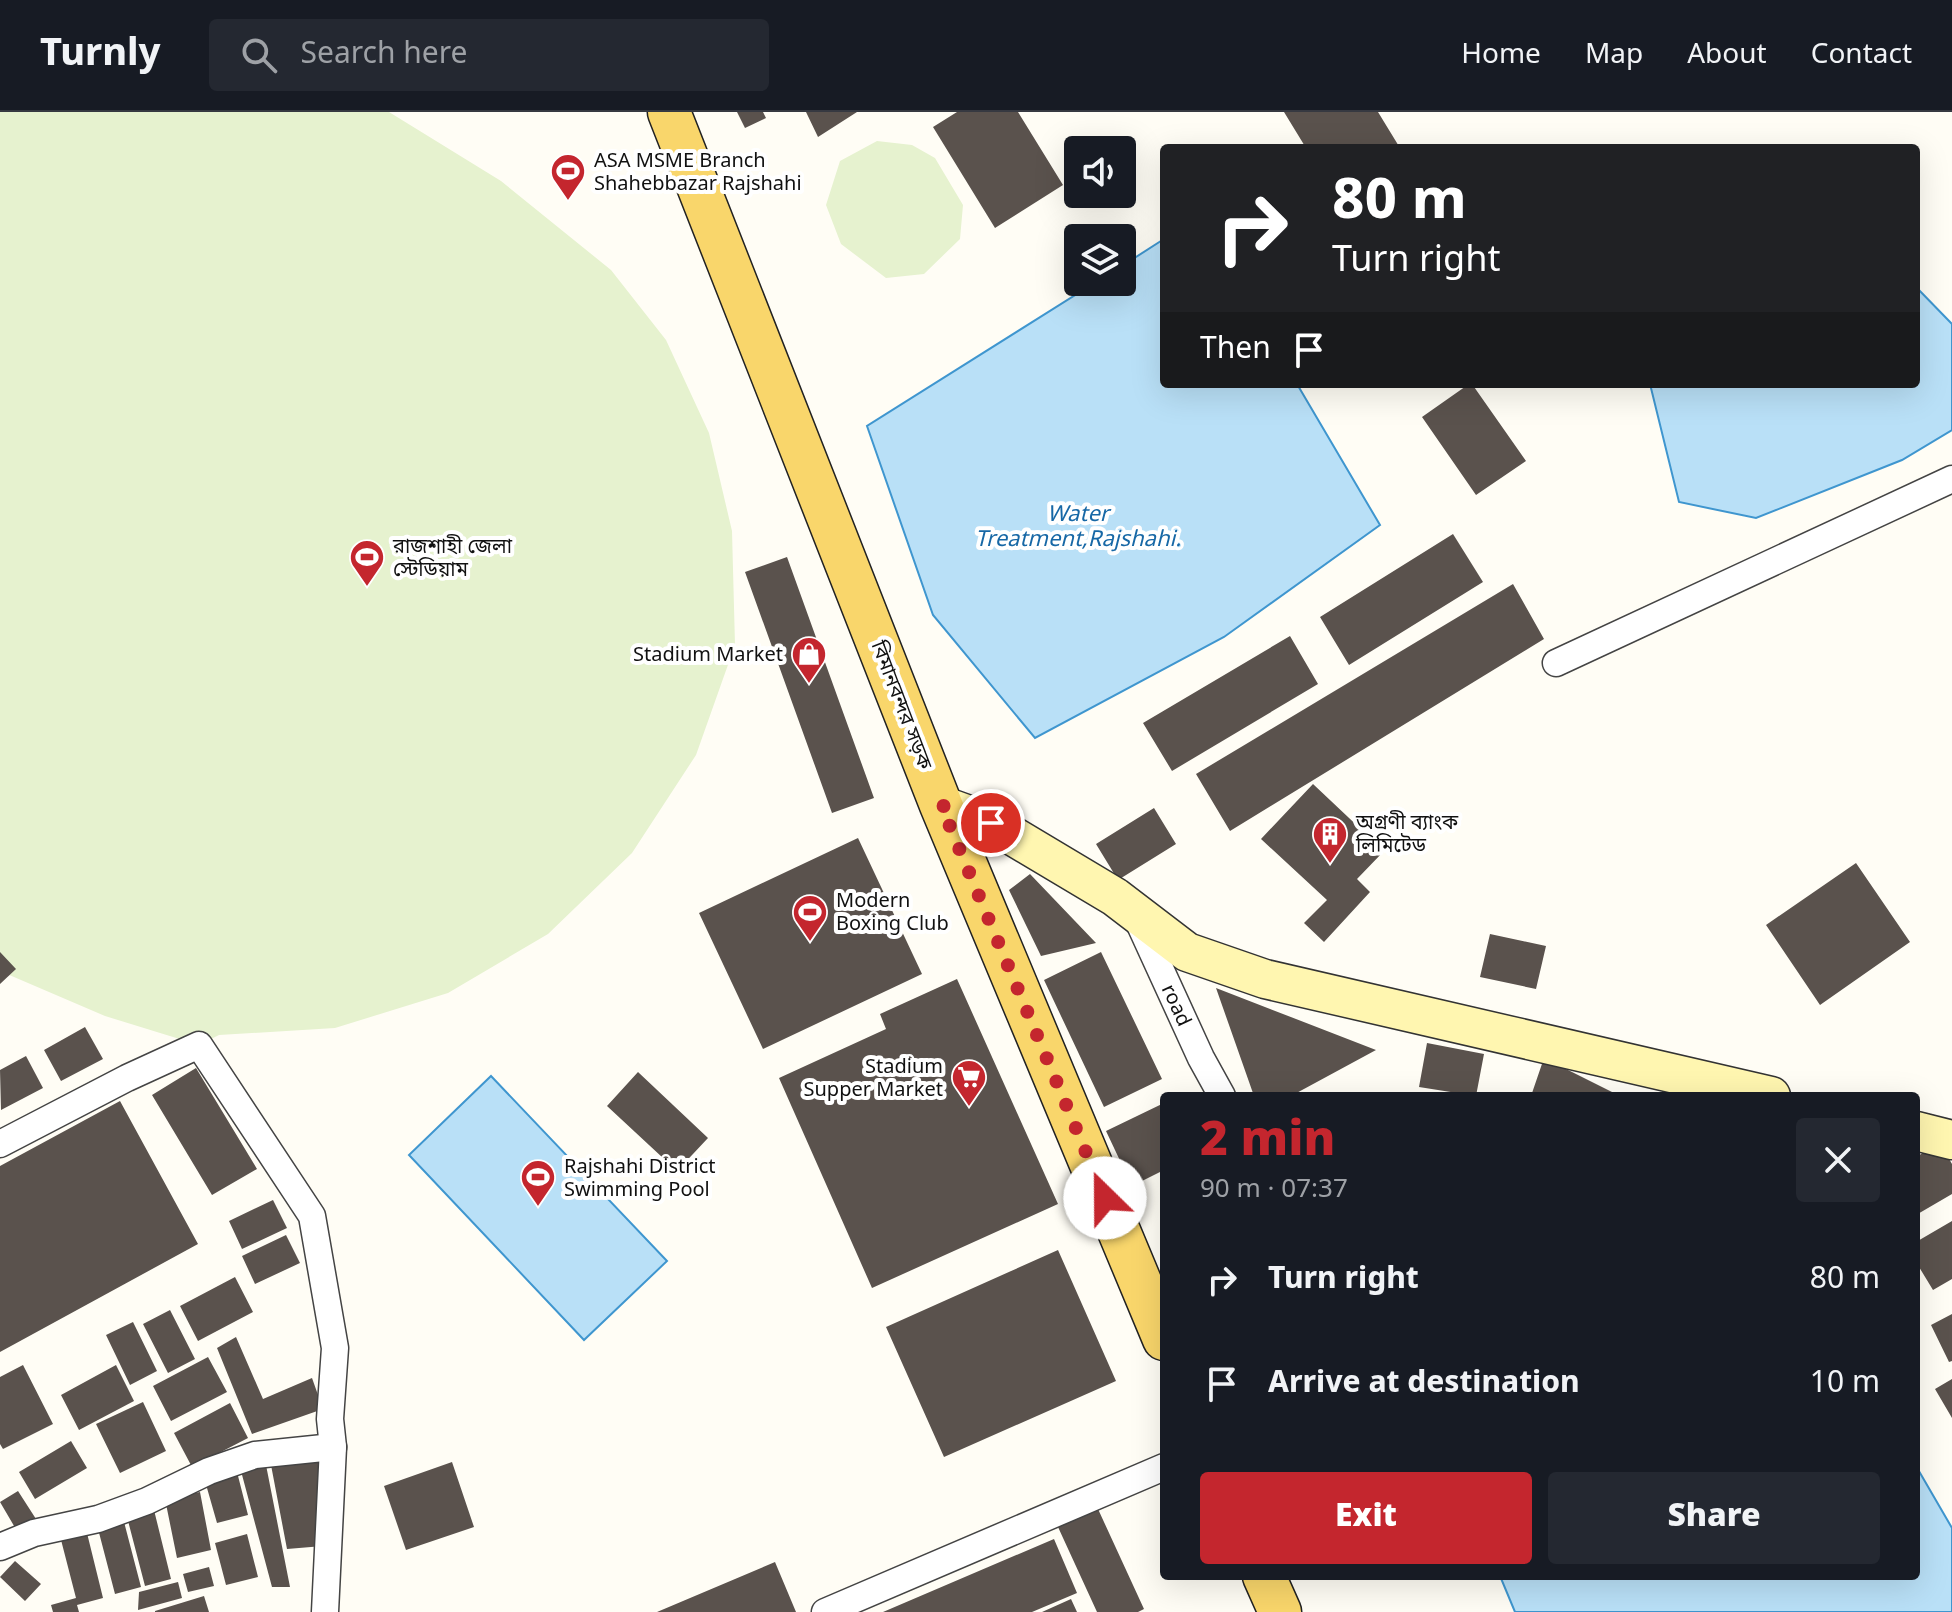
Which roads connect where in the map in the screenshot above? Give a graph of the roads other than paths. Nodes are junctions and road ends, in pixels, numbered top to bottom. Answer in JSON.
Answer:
{"nodes":[{"id":1,"x":669,"y":112,"type":"edge"},
{"id":2,"x":1952,"y":479,"type":"edge"},
{"id":3,"x":1556,"y":663,"type":"dead end"},
{"id":4,"x":941,"y":805,"type":"junction"},
{"id":5,"x":1135,"y":912,"type":"junction"},
{"id":6,"x":1220,"y":1092,"type":"edge"},
{"id":7,"x":1754,"y":1092,"type":"edge"},
{"id":8,"x":1920,"y":1132,"type":"edge"},
{"id":9,"x":1952,"y":1140,"type":"edge"},
{"id":10,"x":0,"y":1144,"type":"edge"},
{"id":11,"x":1160,"y":1329,"type":"edge"},
{"id":12,"x":333,"y":1447,"type":"junction"},
{"id":13,"x":1160,"y":1469,"type":"edge"},
{"id":14,"x":0,"y":1547,"type":"edge"},
{"id":15,"x":1266,"y":1580,"type":"edge"},
{"id":16,"x":325,"y":1612,"type":"edge"},
{"id":17,"x":825,"y":1612,"type":"edge"},
{"id":18,"x":1280,"y":1612,"type":"edge"}],
"edges":[{"from":1,"to":4,"type":"main road","name":"বিমানবন্দর সড়ক"},
{"from":2,"to":3,"type":"street"},
{"from":4,"to":5,"type":"main road"},
{"from":4,"to":11,"type":"main road","name":"বিমানবন্দর সড়ক"},
{"from":5,"to":6,"type":"street","name":"road"},
{"from":5,"to":7,"type":"main road"},
{"from":8,"to":9,"type":"main road"},
{"from":10,"to":12,"type":"street"},
{"from":12,"to":14,"type":"street"},
{"from":12,"to":16,"type":"street"},
{"from":13,"to":17,"type":"street"},
{"from":15,"to":18,"type":"main road"}]}
